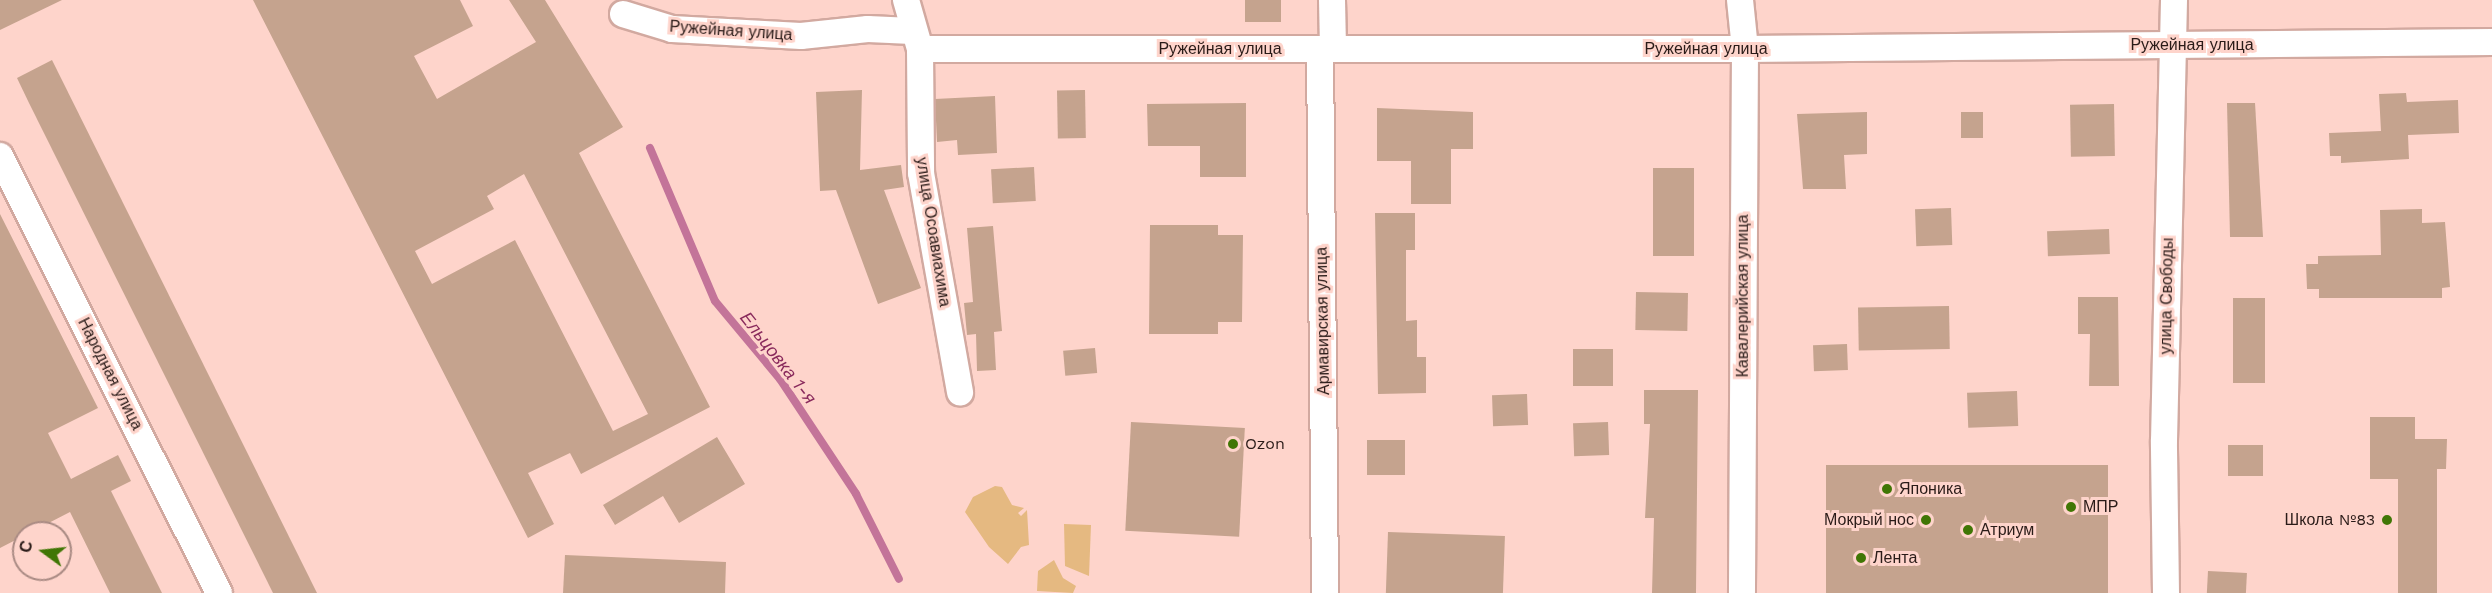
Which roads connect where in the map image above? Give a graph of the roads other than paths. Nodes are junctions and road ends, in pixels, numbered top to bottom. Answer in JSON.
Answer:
{"nodes":[{"id":1,"x":906,"y":0,"type":"edge"},
{"id":2,"x":1332,"y":0,"type":"edge"},
{"id":3,"x":1740,"y":0,"type":"edge"},
{"id":4,"x":2174,"y":0,"type":"edge"},
{"id":5,"x":623,"y":14,"type":"dead end"},
{"id":6,"x":916,"y":40,"type":"junction"},
{"id":7,"x":2492,"y":42,"type":"edge"},
{"id":8,"x":2174,"y":45,"type":"junction"},
{"id":9,"x":1327,"y":49,"type":"junction"},
{"id":10,"x":1745,"y":49,"type":"junction"},
{"id":11,"x":0,"y":156,"type":"edge"},
{"id":12,"x":960,"y":393,"type":"dead end"},
{"id":13,"x":219,"y":593,"type":"edge"},
{"id":14,"x":1325,"y":593,"type":"edge"},
{"id":15,"x":1742,"y":593,"type":"edge"},
{"id":16,"x":2166,"y":593,"type":"edge"}],
"edges":[{"from":1,"to":6,"type":"street","name":"улица Осоавиахима"},
{"from":2,"to":9,"type":"street","name":"Армавирская улица"},
{"from":3,"to":10,"type":"street","name":"Кавалерийская улица"},
{"from":4,"to":8,"type":"street","name":"улица Свободы"},
{"from":5,"to":6,"type":"street","name":"Ружейная улица"},
{"from":6,"to":9,"type":"street","name":"Ружейная улица"},
{"from":6,"to":12,"type":"street","name":"улица Осоавиахима"},
{"from":7,"to":8,"type":"street","name":"Ружейная улица"},
{"from":8,"to":10,"type":"street","name":"Ружейная улица"},
{"from":8,"to":16,"type":"street","name":"улица Свободы"},
{"from":9,"to":10,"type":"street","name":"Ружейная улица"},
{"from":9,"to":14,"type":"street","name":"Армавирская улица"},
{"from":10,"to":15,"type":"street","name":"Кавалерийская улица"},
{"from":11,"to":13,"type":"street","name":"Народная улица"}]}
